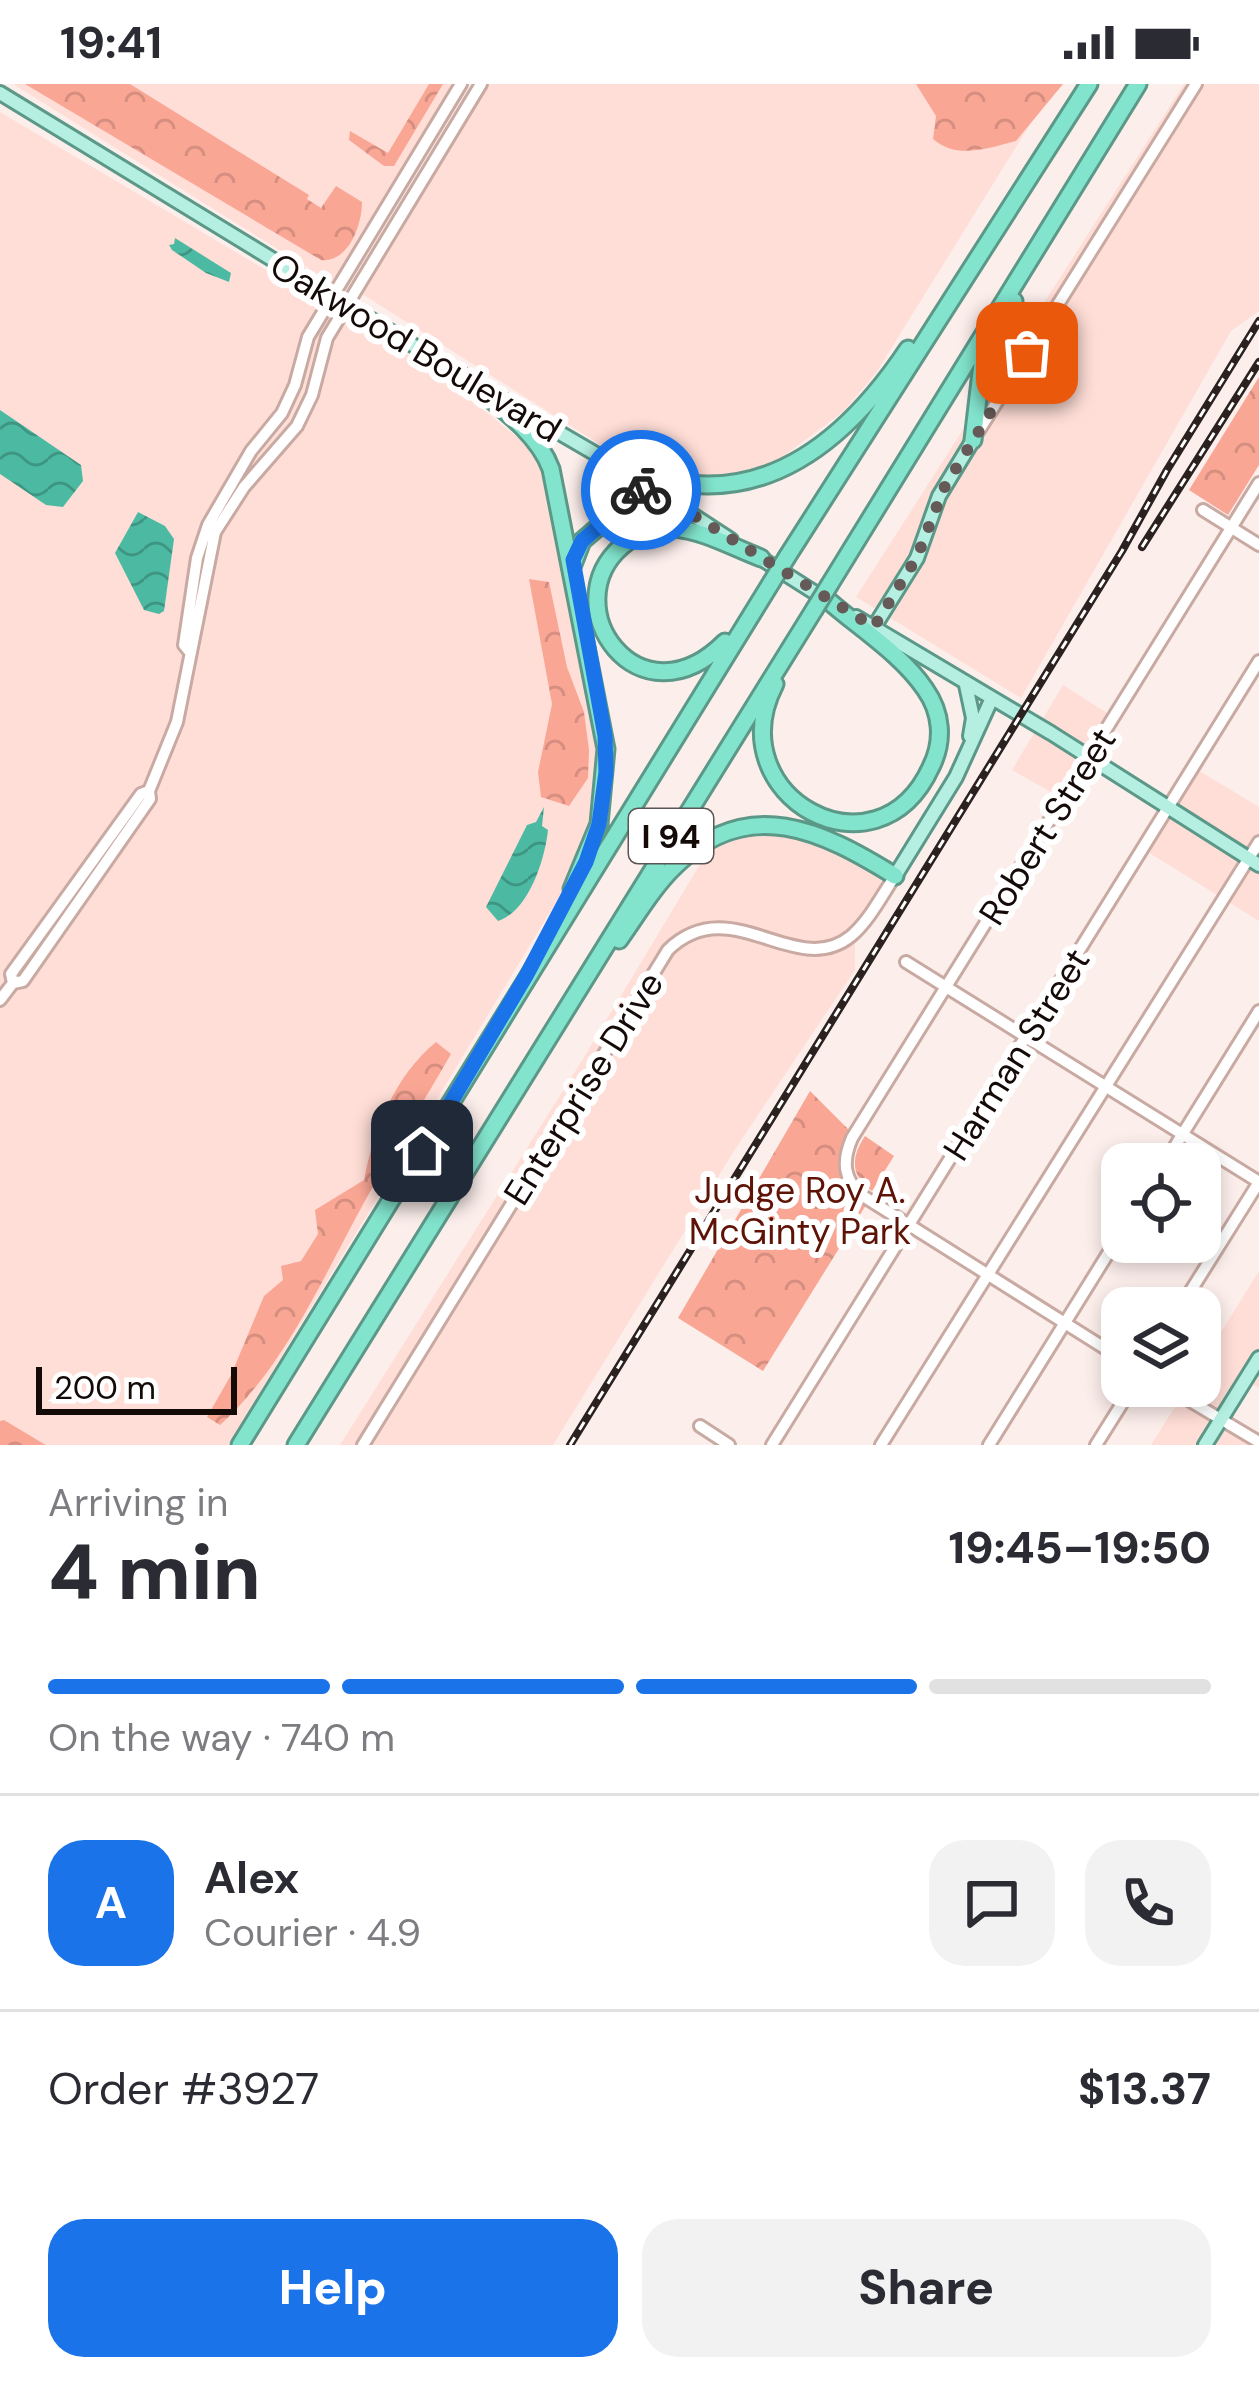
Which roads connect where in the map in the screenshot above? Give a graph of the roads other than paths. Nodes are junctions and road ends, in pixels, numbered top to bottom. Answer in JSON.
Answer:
{"nodes":[{"id":1,"x":461,"y":84,"type":"edge"},
{"id":2,"x":481,"y":84,"type":"edge"},
{"id":3,"x":1089,"y":84,"type":"edge"},
{"id":4,"x":1196,"y":84,"type":"edge"},
{"id":5,"x":1137,"y":87,"type":"edge"},
{"id":6,"x":0,"y":94,"type":"edge"},
{"id":7,"x":981,"y":251,"type":"junction"},
{"id":8,"x":332,"y":296,"type":"junction"},
{"id":9,"x":346,"y":305,"type":"junction"},
{"id":10,"x":988,"y":350,"type":"junction"},
{"id":11,"x":298,"y":362,"type":"junction"},
{"id":12,"x":457,"y":373,"type":"junction"},
{"id":13,"x":1012,"y":376,"type":"junction"},
{"id":14,"x":281,"y":412,"type":"junction"},
{"id":15,"x":297,"y":426,"type":"junction"},
{"id":16,"x":974,"y":440,"type":"junction"},
{"id":17,"x":269,"y":461,"type":"junction"},
{"id":18,"x":625,"y":471,"type":"junction"},
{"id":19,"x":1259,"y":483,"type":"edge"},
{"id":20,"x":646,"y":486,"type":"junction"},
{"id":21,"x":1203,"y":511,"type":"dead end"},
{"id":22,"x":1231,"y":527,"type":"junction"},
{"id":23,"x":1259,"y":545,"type":"edge"},
{"id":24,"x":761,"y":558,"type":"junction"},
{"id":25,"x":572,"y":570,"type":"junction"},
{"id":26,"x":830,"y":602,"type":"junction"},
{"id":27,"x":874,"y":627,"type":"junction"},
{"id":28,"x":738,"y":634,"type":"junction"},
{"id":29,"x":798,"y":635,"type":"junction"},
{"id":30,"x":189,"y":651,"type":"junction"},
{"id":31,"x":1259,"y":662,"type":"edge"},
{"id":32,"x":965,"y":684,"type":"junction"},
{"id":33,"x":992,"y":698,"type":"junction"},
{"id":34,"x":1090,"y":758,"type":"junction"},
{"id":35,"x":963,"y":759,"type":"junction"},
{"id":36,"x":1168,"y":807,"type":"junction"},
{"id":37,"x":1259,"y":842,"type":"edge"},
{"id":38,"x":1254,"y":862,"type":"edge"},
{"id":39,"x":895,"y":876,"type":"junction"},
{"id":40,"x":906,"y":962,"type":"dead end"},
{"id":41,"x":526,"y":976,"type":"junction"},
{"id":42,"x":946,"y":987,"type":"junction"},
{"id":43,"x":0,"y":1000,"type":"edge"},
{"id":44,"x":1259,"y":1010,"type":"edge"},
{"id":45,"x":1026,"y":1037,"type":"junction"},
{"id":46,"x":547,"y":1039,"type":"junction"},
{"id":47,"x":1104,"y":1085,"type":"junction"},
{"id":48,"x":1182,"y":1134,"type":"junction"},
{"id":49,"x":1177,"y":1143,"type":"edge"},
{"id":50,"x":1259,"y":1182,"type":"edge"},
{"id":51,"x":909,"y":1226,"type":"junction"},
{"id":52,"x":1102,"y":1263,"type":"edge"},
{"id":53,"x":986,"y":1274,"type":"junction"},
{"id":54,"x":1193,"y":1287,"type":"edge"},
{"id":55,"x":1065,"y":1322,"type":"junction"},
{"id":56,"x":1101,"y":1345,"type":"edge"},
{"id":57,"x":1259,"y":1358,"type":"edge"},
{"id":58,"x":1120,"y":1407,"type":"edge"},
{"id":59,"x":1200,"y":1407,"type":"edge"},
{"id":60,"x":1221,"y":1420,"type":"junction"},
{"id":61,"x":700,"y":1426,"type":"dead end"},
{"id":62,"x":1259,"y":1442,"type":"edge"},
{"id":63,"x":240,"y":1445,"type":"edge"},
{"id":64,"x":296,"y":1445,"type":"edge"},
{"id":65,"x":363,"y":1445,"type":"edge"},
{"id":66,"x":729,"y":1445,"type":"edge"},
{"id":67,"x":772,"y":1445,"type":"edge"},
{"id":68,"x":881,"y":1445,"type":"edge"},
{"id":69,"x":988,"y":1445,"type":"edge"},
{"id":70,"x":1096,"y":1445,"type":"edge"},
{"id":71,"x":1205,"y":1445,"type":"edge"}],
"edges":[{"from":1,"to":8,"type":"street"},
{"from":2,"to":9,"type":"street"},
{"from":3,"to":7,"type":"highway","number":"I 94"},
{"from":4,"to":13,"type":"street"},
{"from":5,"to":10,"type":"highway"},
{"from":5,"to":29,"type":"highway","number":"I 94","bridge":true},
{"from":6,"to":8,"type":"main road","name":"Oakwood Boulevard"},
{"from":7,"to":18,"type":"highway"},
{"from":7,"to":28,"type":"highway","number":"I 94","bridge":true},
{"from":8,"to":9,"type":"main road","name":"Oakwood Boulevard"},
{"from":8,"to":11,"type":"street"},
{"from":9,"to":12,"type":"main road","name":"Oakwood Boulevard"},
{"from":9,"to":15,"type":"street"},
{"from":10,"to":13,"type":"highway"},
{"from":10,"to":16,"type":"highway"},
{"from":11,"to":14,"type":"street"},
{"from":11,"to":15,"type":"street"},
{"from":12,"to":18,"type":"main road","name":"Oakwood Boulevard"},
{"from":12,"to":25,"type":"highway"},
{"from":13,"to":16,"type":"street"},
{"from":14,"to":17,"type":"street"},
{"from":14,"to":30,"type":"street"},
{"from":15,"to":17,"type":"street"},
{"from":16,"to":27,"type":"main road"},
{"from":17,"to":30,"type":"street"},
{"from":18,"to":20,"type":"main road","name":"Oakwood Boulevard"},
{"from":19,"to":22,"type":"street","name":"Robert Street"},
{"from":20,"to":24,"type":"main road","name":"Oakwood Boulevard"},
{"from":20,"to":25,"type":"highway"},
{"from":21,"to":22,"type":"street"},
{"from":22,"to":23,"type":"street"},
{"from":22,"to":34,"type":"street","name":"Robert Street"},
{"from":24,"to":26,"type":"main road","name":"Oakwood Boulevard"},
{"from":24,"to":28,"type":"highway"},
{"from":25,"to":41,"type":"highway"},
{"from":26,"to":27,"type":"main road","name":"Oakwood Boulevard"},
{"from":26,"to":29,"type":"highway"},
{"from":27,"to":32,"type":"main road","name":"Oakwood Boulevard"},
{"from":28,"to":41,"type":"highway","number":"I 94"},
{"from":29,"to":46,"type":"highway","number":"I 94"},
{"from":30,"to":43,"type":"street"},
{"from":31,"to":36,"type":"street","name":"Harman Street"},
{"from":32,"to":33,"type":"main road","name":"Oakwood Boulevard"},
{"from":32,"to":35,"type":"main road"},
{"from":33,"to":34,"type":"main road","name":"Oakwood Boulevard"},
{"from":33,"to":35,"type":"main road","name":"Enterprise Drive"},
{"from":34,"to":36,"type":"main road","name":"Oakwood Boulevard"},
{"from":34,"to":42,"type":"street","name":"Robert Street"},
{"from":35,"to":39,"type":"main road","name":"Enterprise Drive"},
{"from":36,"to":38,"type":"main road","name":"Oakwood Boulevard"},
{"from":36,"to":45,"type":"street","name":"Harman Street"},
{"from":37,"to":38,"type":"street"},
{"from":38,"to":47,"type":"street"},
{"from":39,"to":46,"type":"highway"},
{"from":39,"to":65,"type":"street","name":"Enterprise Drive"},
{"from":40,"to":42,"type":"street"},
{"from":41,"to":63,"type":"highway","number":"I 94"},
{"from":42,"to":45,"type":"street"},
{"from":42,"to":51,"type":"street","name":"Robert Street"},
{"from":44,"to":48,"type":"street"},
{"from":45,"to":47,"type":"street"},
{"from":45,"to":51,"type":"street","name":"Harman Street"},
{"from":46,"to":64,"type":"highway","number":"I 94"},
{"from":47,"to":48,"type":"street"},
{"from":47,"to":53,"type":"street"},
{"from":48,"to":49,"type":"street"},
{"from":48,"to":50,"type":"street"},
{"from":50,"to":54,"type":"street"},
{"from":51,"to":53,"type":"street"},
{"from":51,"to":67,"type":"street","name":"Harman Street"},
{"from":52,"to":55,"type":"street"},
{"from":53,"to":55,"type":"street"},
{"from":53,"to":68,"type":"street"},
{"from":55,"to":56,"type":"street"},
{"from":55,"to":69,"type":"street"},
{"from":57,"to":60,"type":"main road"},
{"from":58,"to":70,"type":"street"},
{"from":59,"to":60,"type":"street"},
{"from":60,"to":62,"type":"street"},
{"from":60,"to":71,"type":"main road"},
{"from":61,"to":66,"type":"street"}]}
